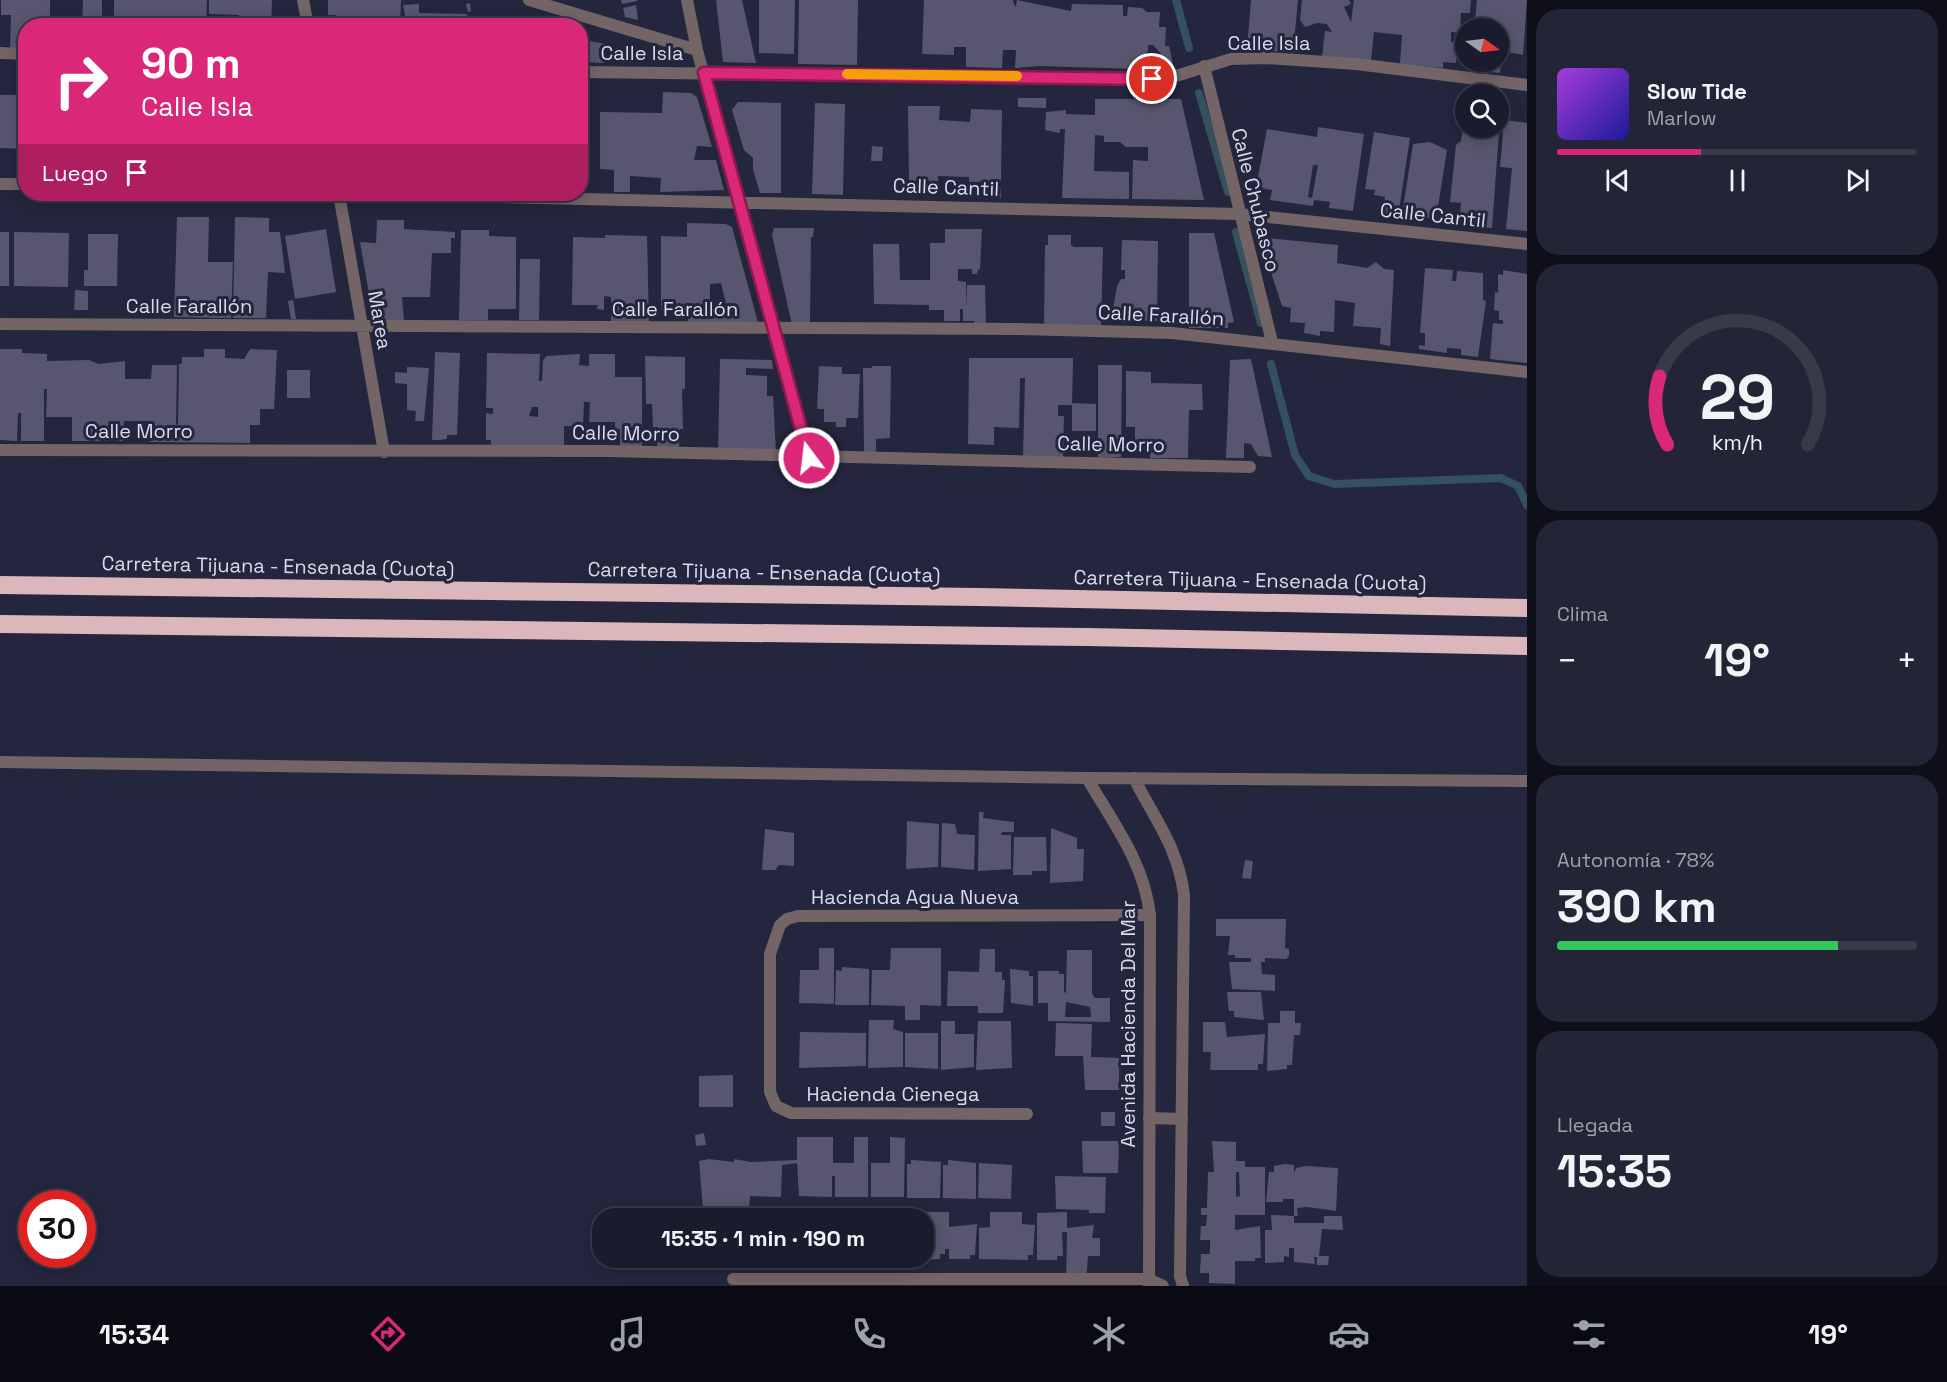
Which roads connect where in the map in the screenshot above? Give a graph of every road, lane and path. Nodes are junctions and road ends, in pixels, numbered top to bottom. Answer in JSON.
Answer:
{"nodes":[{"id":1,"x":303,"y":0,"type":"edge"},
{"id":2,"x":529,"y":0,"type":"edge"},
{"id":3,"x":687,"y":0,"type":"edge"},
{"id":4,"x":306,"y":18,"type":"edge"},
{"id":5,"x":697,"y":50,"type":"junction"},
{"id":6,"x":0,"y":53,"type":"edge"},
{"id":7,"x":18,"y":54,"type":"edge"},
{"id":8,"x":1204,"y":66,"type":"junction"},
{"id":9,"x":588,"y":72,"type":"edge"},
{"id":10,"x":704,"y":73,"type":"junction"},
{"id":11,"x":1527,"y":85,"type":"edge"},
{"id":12,"x":0,"y":184,"type":"edge"},
{"id":13,"x":18,"y":184,"type":"edge"},
{"id":14,"x":588,"y":200,"type":"edge"},
{"id":15,"x":340,"y":201,"type":"edge"},
{"id":16,"x":738,"y":201,"type":"junction"},
{"id":17,"x":1239,"y":214,"type":"junction"},
{"id":18,"x":1527,"y":244,"type":"edge"},
{"id":19,"x":0,"y":324,"type":"edge"},
{"id":20,"x":362,"y":326,"type":"junction"},
{"id":21,"x":774,"y":329,"type":"junction"},
{"id":22,"x":1272,"y":342,"type":"junction"},
{"id":23,"x":1527,"y":372,"type":"edge"},
{"id":24,"x":0,"y":450,"type":"edge"},
{"id":25,"x":384,"y":452,"type":"junction"},
{"id":26,"x":809,"y":458,"type":"junction"},
{"id":27,"x":1250,"y":467,"type":"dead end"},
{"id":28,"x":0,"y":585,"type":"edge"},
{"id":29,"x":1527,"y":608,"type":"edge"},
{"id":30,"x":0,"y":625,"type":"edge"},
{"id":31,"x":1527,"y":645,"type":"edge"},
{"id":32,"x":0,"y":762,"type":"edge"},
{"id":33,"x":1087,"y":778,"type":"junction"},
{"id":34,"x":1134,"y":778,"type":"junction"},
{"id":35,"x":1527,"y":781,"type":"edge"},
{"id":36,"x":1150,"y":915,"type":"junction"},
{"id":37,"x":770,"y":1092,"type":"joint"},
{"id":38,"x":1027,"y":1114,"type":"dead end"},
{"id":39,"x":1149,"y":1118,"type":"junction"},
{"id":40,"x":1182,"y":1119,"type":"junction"},
{"id":41,"x":733,"y":1280,"type":"dead end"},
{"id":42,"x":1148,"y":1282,"type":"edge"},
{"id":43,"x":1163,"y":1286,"type":"edge"},
{"id":44,"x":1183,"y":1286,"type":"edge"}],
"edges":[{"from":1,"to":4,"type":"street"},
{"from":2,"to":5,"type":"street"},
{"from":3,"to":5,"type":"street"},
{"from":5,"to":10,"type":"street"},
{"from":6,"to":7,"type":"street"},
{"from":8,"to":10,"type":"street","name":"Calle Isla"},
{"from":8,"to":11,"type":"street","name":"Calle Isla"},
{"from":8,"to":17,"type":"street","name":"Calle Chubasco"},
{"from":9,"to":10,"type":"street","name":"Calle Isla"},
{"from":10,"to":16,"type":"street"},
{"from":12,"to":13,"type":"street"},
{"from":14,"to":16,"type":"street","name":"Calle Cantil"},
{"from":15,"to":20,"type":"street","name":"Marea"},
{"from":16,"to":17,"type":"street","name":"Calle Cantil"},
{"from":16,"to":21,"type":"street"},
{"from":17,"to":18,"type":"street","name":"Calle Cantil"},
{"from":17,"to":22,"type":"street","name":"Calle Chubasco"},
{"from":19,"to":20,"type":"street","name":"Calle Farallón"},
{"from":20,"to":21,"type":"street","name":"Calle Farallón"},
{"from":20,"to":25,"type":"street","name":"Marea"},
{"from":21,"to":22,"type":"street","name":"Calle Farallón"},
{"from":21,"to":26,"type":"street"},
{"from":22,"to":23,"type":"street","name":"Calle Farallón"},
{"from":24,"to":25,"type":"street","name":"Calle Morro"},
{"from":25,"to":26,"type":"street","name":"Calle Morro"},
{"from":26,"to":27,"type":"street","name":"Calle Morro"},
{"from":28,"to":29,"type":"highway","name":"Carretera Tijuana - Ensenada (Cuota)"},
{"from":30,"to":31,"type":"highway"},
{"from":32,"to":33,"type":"street"},
{"from":33,"to":34,"type":"street"},
{"from":33,"to":36,"type":"street","name":"Avenida Hacienda Del Mar"},
{"from":34,"to":35,"type":"street"},
{"from":34,"to":40,"type":"street"},
{"from":36,"to":37,"type":"street","name":"Hacienda Agua Nueva"},
{"from":36,"to":39,"type":"street","name":"Avenida Hacienda Del Mar"},
{"from":37,"to":38,"type":"street","name":"Hacienda Cienega"},
{"from":39,"to":40,"type":"street"},
{"from":39,"to":42,"type":"street","name":"Avenida Hacienda Del Mar"},
{"from":40,"to":44,"type":"street"},
{"from":41,"to":42,"type":"street"},
{"from":42,"to":43,"type":"street"}]}
